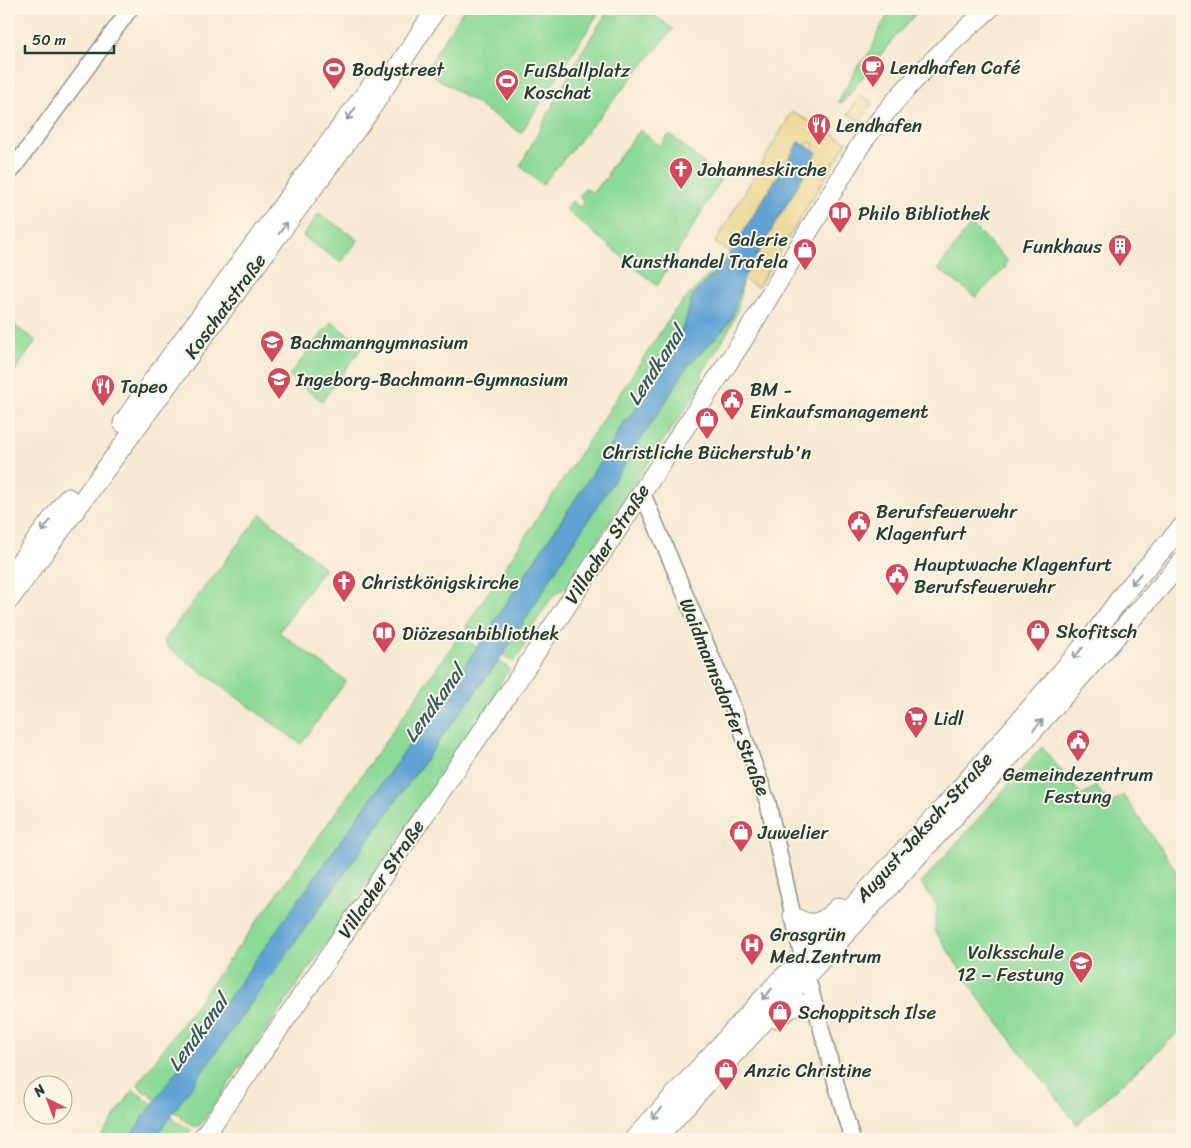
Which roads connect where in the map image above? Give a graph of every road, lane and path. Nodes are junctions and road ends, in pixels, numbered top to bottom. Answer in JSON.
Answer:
{"nodes":[{"id":1,"x":130,"y":9,"type":"edge"},
{"id":2,"x":422,"y":9,"type":"edge"},
{"id":3,"x":436,"y":9,"type":"edge"},
{"id":4,"x":990,"y":9,"type":"edge"},
{"id":5,"x":335,"y":146,"type":"junction"},
{"id":6,"x":9,"y":174,"type":"edge"},
{"id":7,"x":642,"y":492,"type":"junction"},
{"id":8,"x":1182,"y":526,"type":"edge"},
{"id":9,"x":1182,"y":562,"type":"edge"},
{"id":10,"x":9,"y":577,"type":"edge"},
{"id":11,"x":9,"y":600,"type":"edge"},
{"id":12,"x":866,"y":892,"type":"junction"},
{"id":13,"x":793,"y":916,"type":"junction"},
{"id":14,"x":805,"y":968,"type":"junction"},
{"id":15,"x":816,"y":1009,"type":"junction"},
{"id":16,"x":760,"y":1025,"type":"junction"},
{"id":17,"x":202,"y":1139,"type":"edge"},
{"id":18,"x":634,"y":1139,"type":"edge"},
{"id":19,"x":655,"y":1139,"type":"edge"},
{"id":20,"x":852,"y":1139,"type":"edge"}],
"edges":[{"from":1,"to":6,"type":"street"},
{"from":2,"to":5,"type":"main road","name":"Koschatstraße","one_way":true},
{"from":3,"to":5,"type":"main road","name":"Koschatstraße"},
{"from":4,"to":7,"type":"main road","name":"Villacher Straße"},
{"from":5,"to":10,"type":"main road","name":"Koschatstraße","one_way":true},
{"from":11,"to":5,"type":"main road","name":"Koschatstraße","one_way":true},
{"from":7,"to":13,"type":"street","name":"Waidmannsdorfer Straße"},
{"from":7,"to":17,"type":"main road","name":"Villacher Straße"},
{"from":8,"to":12,"type":"main road","name":"August-Jaksch-Straße","one_way":true},
{"from":14,"to":9,"type":"main road","name":"August-Jaksch-Straße","one_way":true},
{"from":12,"to":13,"type":"main road"},
{"from":12,"to":14,"type":"main road","name":"August-Jaksch-Straße"},
{"from":13,"to":14,"type":"street","name":"Waidmannsdorfer Straße"},
{"from":14,"to":15,"type":"street","name":"Waidmannsdorfer Straße"},
{"from":14,"to":16,"type":"main road","name":"August-Jaksch-Straße"},
{"from":14,"to":18,"type":"main road","name":"August-Jaksch-Straße","one_way":true},
{"from":15,"to":16,"type":"main road"},
{"from":15,"to":20,"type":"street","name":"Waidmannsdorfer Straße"},
{"from":16,"to":19,"type":"main road","name":"August-Jaksch-Straße"}]}
